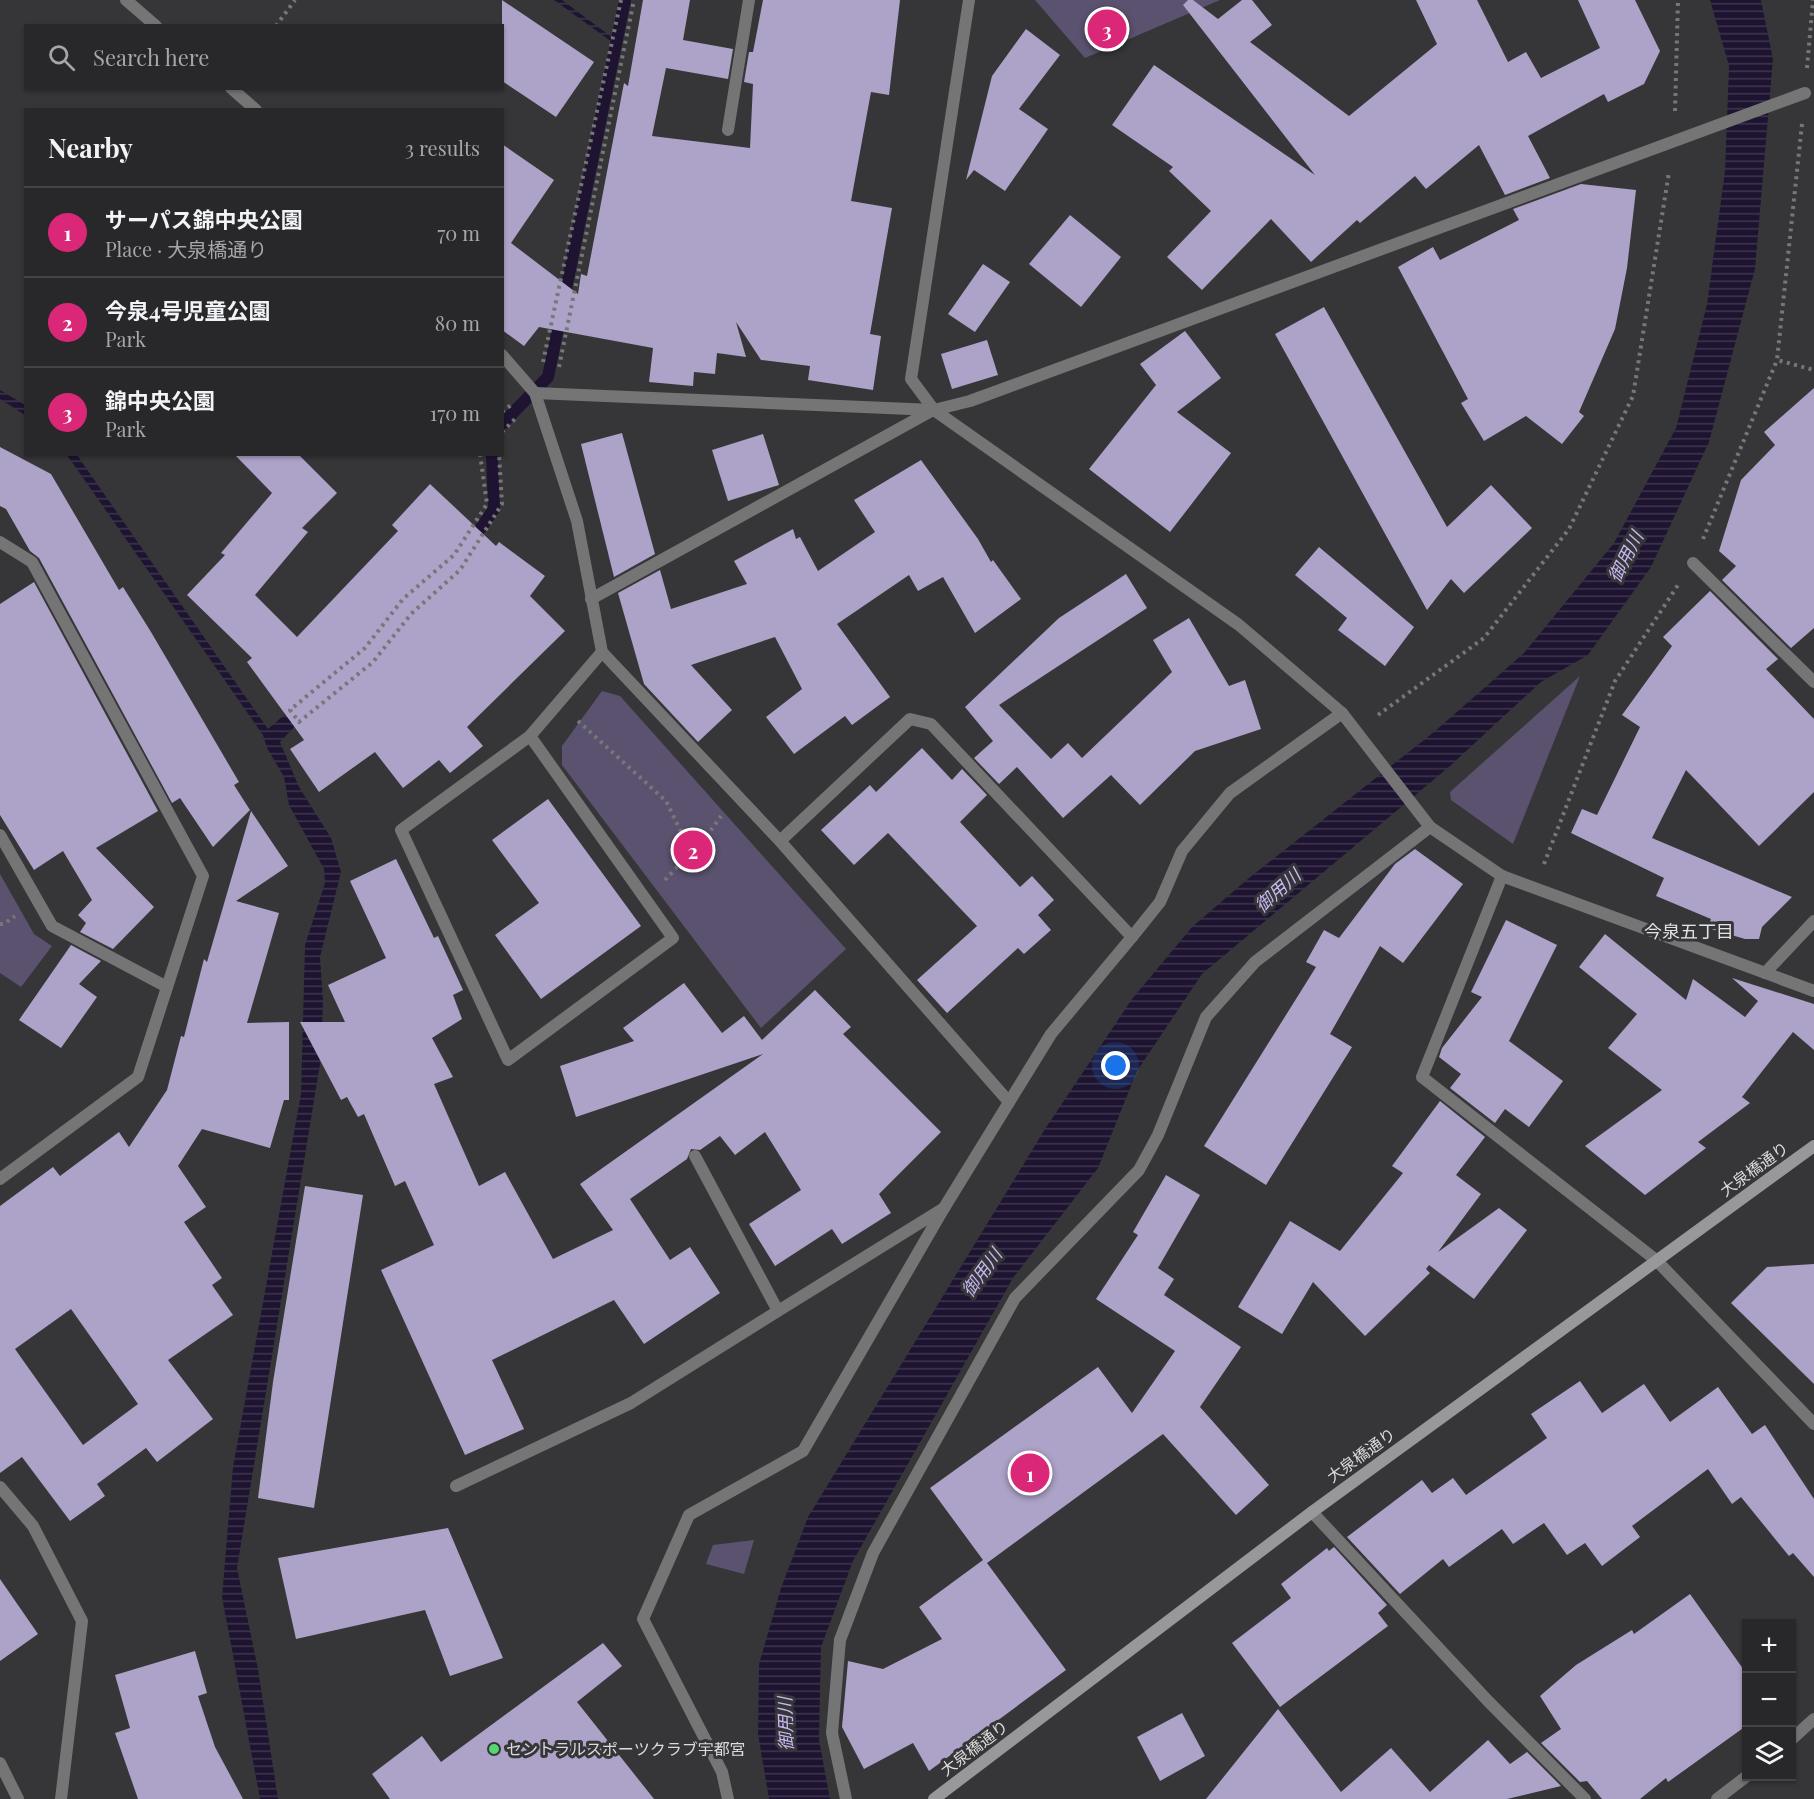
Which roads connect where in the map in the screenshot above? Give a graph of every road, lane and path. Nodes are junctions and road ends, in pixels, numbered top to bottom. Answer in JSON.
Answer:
{"nodes":[{"id":1,"x":126,"y":0,"type":"edge"},
{"id":2,"x":295,"y":0,"type":"edge"},
{"id":3,"x":621,"y":0,"type":"edge"},
{"id":4,"x":634,"y":0,"type":"edge"},
{"id":5,"x":749,"y":0,"type":"edge"},
{"id":6,"x":969,"y":0,"type":"edge"},
{"id":7,"x":1678,"y":0,"type":"edge"},
{"id":8,"x":1813,"y":0,"type":"edge"},
{"id":9,"x":154,"y":24,"type":"edge"},
{"id":10,"x":277,"y":24,"type":"edge"},
{"id":11,"x":233,"y":90,"type":"edge"},
{"id":12,"x":1806,"y":93,"type":"junction"},
{"id":13,"x":254,"y":108,"type":"edge"},
{"id":14,"x":728,"y":130,"type":"dead end"},
{"id":15,"x":1674,"y":141,"type":"junction"},
{"id":16,"x":504,"y":357,"type":"edge"},
{"id":17,"x":1778,"y":360,"type":"junction"},
{"id":18,"x":543,"y":366,"type":"dead end"},
{"id":19,"x":558,"y":370,"type":"dead end"},
{"id":20,"x":1814,"y":370,"type":"edge"},
{"id":21,"x":535,"y":393,"type":"junction"},
{"id":22,"x":518,"y":398,"type":"dead end"},
{"id":23,"x":504,"y":410,"type":"edge"},
{"id":24,"x":934,"y":410,"type":"junction"},
{"id":25,"x":518,"y":417,"type":"dead end"},
{"id":26,"x":504,"y":430,"type":"edge"},
{"id":27,"x":480,"y":456,"type":"edge"},
{"id":28,"x":499,"y":456,"type":"edge"},
{"id":29,"x":0,"y":542,"type":"edge"},
{"id":30,"x":1693,"y":563,"type":"junction"},
{"id":31,"x":591,"y":599,"type":"junction"},
{"id":32,"x":602,"y":652,"type":"junction"},
{"id":33,"x":1814,"y":682,"type":"edge"},
{"id":34,"x":560,"y":701,"type":"junction"},
{"id":35,"x":1342,"y":713,"type":"junction"},
{"id":36,"x":1356,"y":732,"type":"junction"},
{"id":37,"x":530,"y":736,"type":"junction"},
{"id":38,"x":736,"y":794,"type":"junction"},
{"id":39,"x":1430,"y":827,"type":"junction"},
{"id":40,"x":0,"y":835,"type":"edge"},
{"id":41,"x":780,"y":841,"type":"junction"},
{"id":42,"x":691,"y":852,"type":"junction"},
{"id":43,"x":1502,"y":876,"type":"junction"},
{"id":44,"x":1535,"y":888,"type":"junction"},
{"id":45,"x":644,"y":898,"type":"junction"},
{"id":46,"x":1814,"y":921,"type":"edge"},
{"id":47,"x":1132,"y":938,"type":"junction"},
{"id":48,"x":1765,"y":973,"type":"junction"},
{"id":49,"x":167,"y":987,"type":"junction"},
{"id":50,"x":1814,"y":991,"type":"edge"},
{"id":51,"x":1009,"y":1102,"type":"junction"},
{"id":52,"x":1814,"y":1146,"type":"edge"},
{"id":53,"x":695,"y":1156,"type":"dead end"},
{"id":54,"x":0,"y":1179,"type":"edge"},
{"id":55,"x":944,"y":1208,"type":"junction"},
{"id":56,"x":1656,"y":1260,"type":"junction"},
{"id":57,"x":778,"y":1311,"type":"junction"},
{"id":58,"x":1814,"y":1424,"type":"edge"},
{"id":59,"x":456,"y":1486,"type":"dead end"},
{"id":60,"x":0,"y":1487,"type":"edge"},
{"id":61,"x":1312,"y":1512,"type":"junction"},
{"id":62,"x":1814,"y":1719,"type":"edge"},
{"id":63,"x":1796,"y":1734,"type":"edge"},
{"id":64,"x":0,"y":1762,"type":"edge"},
{"id":65,"x":1742,"y":1780,"type":"edge"},
{"id":66,"x":18,"y":1799,"type":"edge"},
{"id":67,"x":62,"y":1799,"type":"edge"},
{"id":68,"x":728,"y":1799,"type":"edge"},
{"id":69,"x":846,"y":1799,"type":"edge"},
{"id":70,"x":934,"y":1799,"type":"edge"},
{"id":71,"x":1585,"y":1799,"type":"edge"},
{"id":72,"x":1717,"y":1799,"type":"edge"}],
"edges":[{"from":1,"to":9,"type":"street"},
{"from":2,"to":10,"type":"path"},
{"from":3,"to":18,"type":"path"},
{"from":4,"to":19,"type":"path"},
{"from":5,"to":14,"type":"street"},
{"from":6,"to":24,"type":"street"},
{"from":7,"to":15,"type":"path"},
{"from":8,"to":12,"type":"path"},
{"from":11,"to":13,"type":"street"},
{"from":12,"to":15,"type":"street"},
{"from":12,"to":17,"type":"path"},
{"from":15,"to":24,"type":"street"},
{"from":15,"to":36,"type":"path"},
{"from":16,"to":21,"type":"street"},
{"from":17,"to":20,"type":"path"},
{"from":17,"to":30,"type":"path"},
{"from":21,"to":24,"type":"street"},
{"from":21,"to":31,"type":"street"},
{"from":22,"to":23,"type":"path"},
{"from":24,"to":31,"type":"street"},
{"from":24,"to":35,"type":"street"},
{"from":25,"to":26,"type":"path"},
{"from":27,"to":28,"type":"path"},
{"from":29,"to":49,"type":"street"},
{"from":30,"to":33,"type":"street"},
{"from":30,"to":44,"type":"path"},
{"from":31,"to":32,"type":"street"},
{"from":32,"to":34,"type":"street"},
{"from":32,"to":38,"type":"street"},
{"from":34,"to":37,"type":"street"},
{"from":34,"to":42,"type":"path"},
{"from":35,"to":36,"type":"street"},
{"from":35,"to":47,"type":"street"},
{"from":36,"to":39,"type":"street"},
{"from":37,"to":45,"type":"street"},
{"from":37,"to":45,"type":"street"},
{"from":38,"to":41,"type":"street"},
{"from":38,"to":42,"type":"path"},
{"from":39,"to":43,"type":"street"},
{"from":39,"to":69,"type":"street"},
{"from":40,"to":49,"type":"street"},
{"from":41,"to":47,"type":"street"},
{"from":41,"to":51,"type":"street"},
{"from":42,"to":45,"type":"path"},
{"from":43,"to":44,"type":"street"},
{"from":43,"to":56,"type":"street"},
{"from":44,"to":48,"type":"street"},
{"from":46,"to":48,"type":"street"},
{"from":47,"to":51,"type":"street"},
{"from":48,"to":50,"type":"street"},
{"from":49,"to":54,"type":"street"},
{"from":51,"to":55,"type":"street"},
{"from":52,"to":56,"type":"street","name":"大泉橋通り"},
{"from":53,"to":57,"type":"street"},
{"from":55,"to":57,"type":"street"},
{"from":55,"to":68,"type":"street"},
{"from":56,"to":58,"type":"street"},
{"from":56,"to":61,"type":"street","name":"大泉橋通り"},
{"from":57,"to":59,"type":"street"},
{"from":60,"to":67,"type":"street"},
{"from":61,"to":70,"type":"street","name":"大泉橋通り"},
{"from":61,"to":71,"type":"street"},
{"from":62,"to":63,"type":"street"},
{"from":64,"to":66,"type":"street"},
{"from":65,"to":72,"type":"street"}]}
